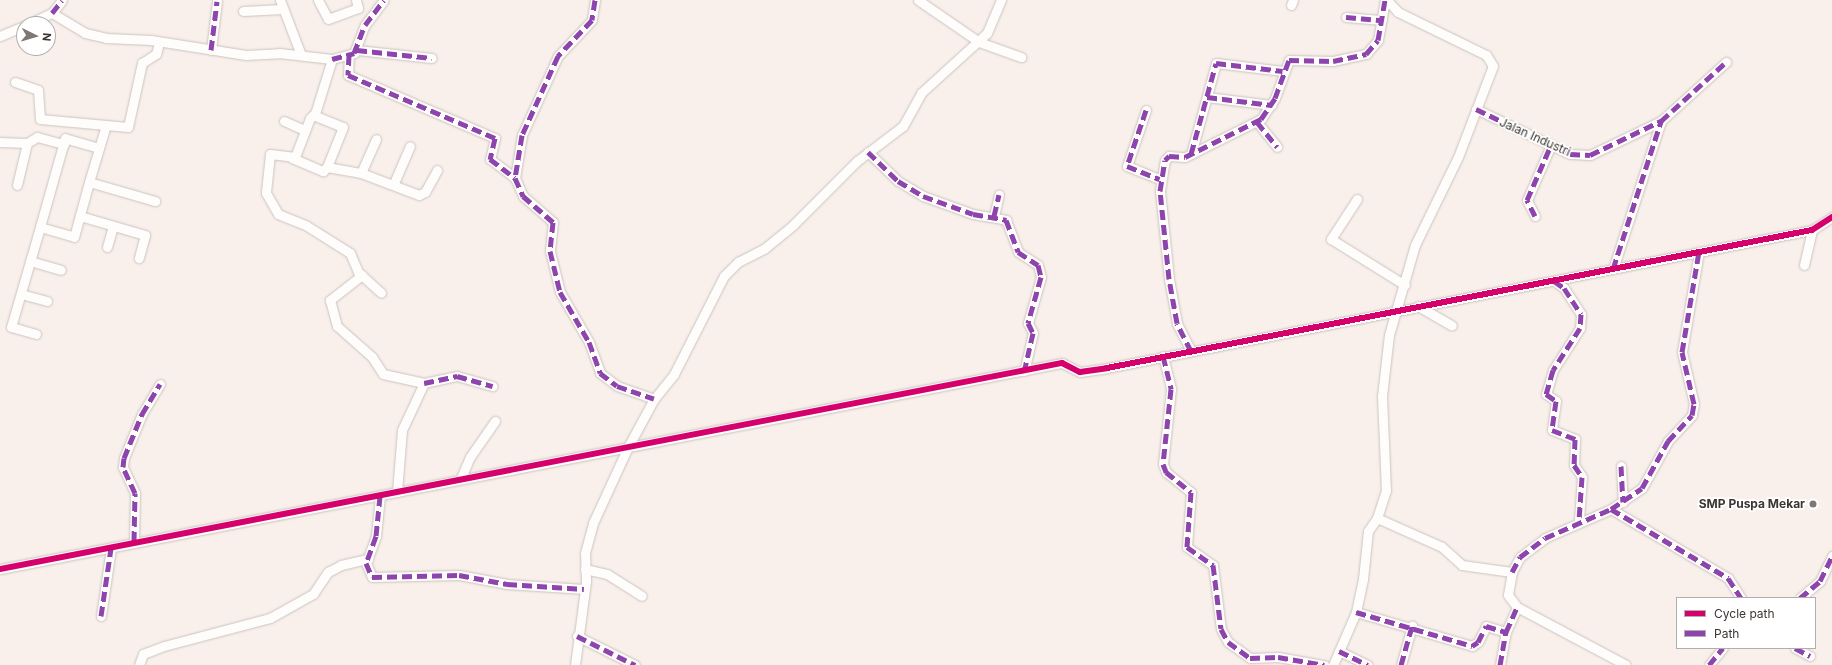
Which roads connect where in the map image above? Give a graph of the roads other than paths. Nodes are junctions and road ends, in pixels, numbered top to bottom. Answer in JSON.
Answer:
{"nodes":[{"id":1,"x":62,"y":0,"type":"edge"},
{"id":2,"x":318,"y":0,"type":"edge"},
{"id":3,"x":356,"y":0,"type":"edge"},
{"id":4,"x":384,"y":0,"type":"edge"},
{"id":5,"x":595,"y":0,"type":"edge"},
{"id":6,"x":918,"y":0,"type":"edge"},
{"id":7,"x":1001,"y":0,"type":"edge"},
{"id":8,"x":1386,"y":0,"type":"edge"},
{"id":9,"x":217,"y":1,"type":"edge"},
{"id":10,"x":281,"y":4,"type":"edge"},
{"id":11,"x":243,"y":11,"type":"dead end"},
{"id":12,"x":52,"y":13,"type":"junction"},
{"id":13,"x":45,"y":16,"type":"edge"},
{"id":14,"x":1346,"y":17,"type":"dead end"},
{"id":15,"x":1382,"y":20,"type":"junction"},
{"id":16,"x":16,"y":29,"type":"edge"},
{"id":17,"x":0,"y":36,"type":"edge"},
{"id":18,"x":979,"y":42,"type":"junction"},
{"id":19,"x":159,"y":43,"type":"junction"},
{"id":20,"x":211,"y":50,"type":"junction"},
{"id":21,"x":357,"y":50,"type":"junction"},
{"id":22,"x":301,"y":55,"type":"junction"},
{"id":23,"x":349,"y":55,"type":"junction"},
{"id":24,"x":1021,"y":57,"type":"dead end"},
{"id":25,"x":432,"y":58,"type":"dead end"},
{"id":26,"x":332,"y":59,"type":"junction"},
{"id":27,"x":1726,"y":62,"type":"dead end"},
{"id":28,"x":1283,"y":71,"type":"junction"},
{"id":29,"x":15,"y":82,"type":"dead end"},
{"id":30,"x":1207,"y":97,"type":"junction"},
{"id":31,"x":1272,"y":105,"type":"junction"},
{"id":32,"x":1476,"y":109,"type":"junction"},
{"id":33,"x":1146,"y":110,"type":"dead end"},
{"id":34,"x":313,"y":115,"type":"junction"},
{"id":35,"x":284,"y":121,"type":"dead end"},
{"id":36,"x":1661,"y":121,"type":"junction"},
{"id":37,"x":1257,"y":122,"type":"junction"},
{"id":38,"x":106,"y":125,"type":"junction"},
{"id":39,"x":304,"y":130,"type":"junction"},
{"id":40,"x":376,"y":139,"type":"dead end"},
{"id":41,"x":0,"y":142,"type":"edge"},
{"id":42,"x":27,"y":143,"type":"junction"},
{"id":43,"x":64,"y":144,"type":"junction"},
{"id":44,"x":1550,"y":145,"type":"junction"},
{"id":45,"x":410,"y":146,"type":"dead end"},
{"id":46,"x":1277,"y":147,"type":"dead end"},
{"id":47,"x":99,"y":148,"type":"junction"},
{"id":48,"x":868,"y":152,"type":"junction"},
{"id":49,"x":1191,"y":154,"type":"junction"},
{"id":50,"x":292,"y":158,"type":"junction"},
{"id":51,"x":327,"y":167,"type":"junction"},
{"id":52,"x":437,"y":170,"type":"dead end"},
{"id":53,"x":361,"y":173,"type":"junction"},
{"id":54,"x":515,"y":178,"type":"junction"},
{"id":55,"x":1160,"y":179,"type":"junction"},
{"id":56,"x":89,"y":182,"type":"junction"},
{"id":57,"x":394,"y":183,"type":"junction"},
{"id":58,"x":18,"y":185,"type":"dead end"},
{"id":59,"x":1000,"y":195,"type":"dead end"},
{"id":60,"x":1357,"y":199,"type":"dead end"},
{"id":61,"x":155,"y":201,"type":"dead end"},
{"id":62,"x":80,"y":216,"type":"junction"},
{"id":63,"x":994,"y":216,"type":"junction"},
{"id":64,"x":1535,"y":216,"type":"dead end"},
{"id":65,"x":1832,"y":217,"type":"edge"},
{"id":66,"x":1832,"y":223,"type":"edge"},
{"id":67,"x":113,"y":226,"type":"junction"},
{"id":68,"x":40,"y":227,"type":"junction"},
{"id":69,"x":1816,"y":228,"type":"junction"},
{"id":70,"x":107,"y":247,"type":"dead end"},
{"id":71,"x":1699,"y":251,"type":"junction"},
{"id":72,"x":139,"y":258,"type":"dead end"},
{"id":73,"x":30,"y":261,"type":"junction"},
{"id":74,"x":1804,"y":265,"type":"dead end"},
{"id":75,"x":1613,"y":269,"type":"junction"},
{"id":76,"x":62,"y":270,"type":"dead end"},
{"id":77,"x":362,"y":275,"type":"junction"},
{"id":78,"x":1554,"y":281,"type":"junction"},
{"id":79,"x":1404,"y":285,"type":"junction"},
{"id":80,"x":381,"y":293,"type":"dead end"},
{"id":81,"x":21,"y":294,"type":"junction"},
{"id":82,"x":47,"y":301,"type":"dead end"},
{"id":83,"x":1418,"y":306,"type":"junction"},
{"id":84,"x":1397,"y":310,"type":"junction"},
{"id":85,"x":1452,"y":326,"type":"dead end"},
{"id":86,"x":36,"y":334,"type":"dead end"},
{"id":87,"x":1191,"y":350,"type":"junction"},
{"id":88,"x":1163,"y":356,"type":"junction"},
{"id":89,"x":1024,"y":371,"type":"junction"},
{"id":90,"x":424,"y":383,"type":"junction"},
{"id":91,"x":160,"y":384,"type":"dead end"},
{"id":92,"x":493,"y":386,"type":"dead end"},
{"id":93,"x":654,"y":399,"type":"junction"},
{"id":94,"x":495,"y":421,"type":"dead end"},
{"id":95,"x":628,"y":447,"type":"junction"},
{"id":96,"x":1622,"y":466,"type":"dead end"},
{"id":97,"x":461,"y":478,"type":"junction"},
{"id":98,"x":397,"y":492,"type":"junction"},
{"id":99,"x":380,"y":496,"type":"junction"},
{"id":100,"x":1623,"y":502,"type":"junction"},
{"id":101,"x":1611,"y":509,"type":"junction"},
{"id":102,"x":1377,"y":518,"type":"junction"},
{"id":103,"x":1579,"y":520,"type":"junction"},
{"id":104,"x":134,"y":542,"type":"junction"},
{"id":105,"x":111,"y":548,"type":"junction"},
{"id":106,"x":1832,"y":556,"type":"edge"},
{"id":107,"x":368,"y":559,"type":"junction"},
{"id":108,"x":0,"y":569,"type":"edge"},
{"id":109,"x":585,"y":569,"type":"junction"},
{"id":110,"x":1512,"y":572,"type":"junction"},
{"id":111,"x":584,"y":589,"type":"junction"},
{"id":112,"x":642,"y":596,"type":"dead end"},
{"id":113,"x":1740,"y":597,"type":"edge"},
{"id":114,"x":1801,"y":597,"type":"edge"},
{"id":115,"x":1517,"y":607,"type":"junction"},
{"id":116,"x":1356,"y":612,"type":"junction"},
{"id":117,"x":101,"y":616,"type":"dead end"},
{"id":118,"x":1412,"y":626,"type":"junction"},
{"id":119,"x":1506,"y":632,"type":"junction"},
{"id":120,"x":577,"y":636,"type":"junction"},
{"id":121,"x":1722,"y":649,"type":"edge"},
{"id":122,"x":1797,"y":649,"type":"edge"},
{"id":123,"x":1339,"y":651,"type":"junction"},
{"id":124,"x":1810,"y":656,"type":"dead end"},
{"id":125,"x":139,"y":665,"type":"edge"},
{"id":126,"x":575,"y":665,"type":"edge"},
{"id":127,"x":635,"y":665,"type":"edge"},
{"id":128,"x":1324,"y":665,"type":"edge"},
{"id":129,"x":1333,"y":665,"type":"edge"},
{"id":130,"x":1368,"y":665,"type":"edge"},
{"id":131,"x":1401,"y":665,"type":"edge"},
{"id":132,"x":1500,"y":665,"type":"edge"},
{"id":133,"x":1626,"y":665,"type":"edge"},
{"id":134,"x":1709,"y":665,"type":"edge"}],
"edges":[{"from":1,"to":12,"type":"street"},
{"from":2,"to":3,"type":"street"},
{"from":4,"to":21,"type":"street"},
{"from":5,"to":54,"type":"street"},
{"from":6,"to":18,"type":"street"},
{"from":7,"to":18,"type":"street"},
{"from":8,"to":15,"type":"street"},
{"from":8,"to":32,"type":"street"},
{"from":9,"to":20,"type":"street"},
{"from":10,"to":11,"type":"street"},
{"from":10,"to":22,"type":"street"},
{"from":12,"to":13,"type":"street"},
{"from":12,"to":19,"type":"street"},
{"from":14,"to":15,"type":"street"},
{"from":15,"to":28,"type":"street"},
{"from":16,"to":17,"type":"street"},
{"from":18,"to":24,"type":"street"},
{"from":18,"to":48,"type":"street"},
{"from":19,"to":20,"type":"street"},
{"from":19,"to":38,"type":"street"},
{"from":20,"to":22,"type":"street"},
{"from":21,"to":23,"type":"street"},
{"from":21,"to":25,"type":"street"},
{"from":22,"to":26,"type":"street"},
{"from":23,"to":26,"type":"street"},
{"from":23,"to":54,"type":"street"},
{"from":26,"to":34,"type":"street"},
{"from":27,"to":36,"type":"street"},
{"from":28,"to":30,"type":"street"},
{"from":28,"to":31,"type":"street"},
{"from":29,"to":38,"type":"street"},
{"from":30,"to":31,"type":"street"},
{"from":30,"to":49,"type":"street"},
{"from":31,"to":37,"type":"street"},
{"from":32,"to":44,"type":"street","name":"Jalan Industri"},
{"from":32,"to":79,"type":"street"},
{"from":33,"to":55,"type":"street"},
{"from":34,"to":39,"type":"street"},
{"from":34,"to":51,"type":"street"},
{"from":35,"to":39,"type":"street"},
{"from":36,"to":44,"type":"street","name":"Jalan Industri"},
{"from":36,"to":75,"type":"street"},
{"from":37,"to":46,"type":"street"},
{"from":37,"to":49,"type":"street"},
{"from":38,"to":47,"type":"street"},
{"from":39,"to":50,"type":"street"},
{"from":40,"to":53,"type":"street"},
{"from":41,"to":42,"type":"street"},
{"from":42,"to":43,"type":"street"},
{"from":42,"to":58,"type":"street"},
{"from":43,"to":47,"type":"street"},
{"from":43,"to":68,"type":"street"},
{"from":44,"to":64,"type":"street"},
{"from":45,"to":57,"type":"street"},
{"from":47,"to":56,"type":"street"},
{"from":48,"to":63,"type":"street"},
{"from":48,"to":93,"type":"street"},
{"from":49,"to":55,"type":"street"},
{"from":50,"to":51,"type":"street"},
{"from":50,"to":77,"type":"street"},
{"from":51,"to":53,"type":"street"},
{"from":52,"to":57,"type":"street"},
{"from":53,"to":57,"type":"street"},
{"from":54,"to":93,"type":"street"},
{"from":55,"to":87,"type":"street"},
{"from":56,"to":61,"type":"street"},
{"from":56,"to":62,"type":"street"},
{"from":59,"to":63,"type":"street"},
{"from":60,"to":79,"type":"street"},
{"from":62,"to":67,"type":"street"},
{"from":62,"to":68,"type":"street"},
{"from":63,"to":89,"type":"street"},
{"from":65,"to":69,"type":"street"},
{"from":66,"to":69,"type":"street"},
{"from":67,"to":70,"type":"street"},
{"from":67,"to":72,"type":"street"},
{"from":68,"to":73,"type":"street"},
{"from":69,"to":71,"type":"street"},
{"from":69,"to":74,"type":"street"},
{"from":71,"to":75,"type":"street"},
{"from":71,"to":100,"type":"street"},
{"from":73,"to":76,"type":"street"},
{"from":73,"to":81,"type":"street"},
{"from":75,"to":78,"type":"street"},
{"from":77,"to":80,"type":"street"},
{"from":77,"to":90,"type":"street"},
{"from":78,"to":83,"type":"street"},
{"from":78,"to":103,"type":"street"},
{"from":79,"to":84,"type":"street"},
{"from":81,"to":82,"type":"street"},
{"from":81,"to":86,"type":"street"},
{"from":83,"to":84,"type":"street"},
{"from":83,"to":85,"type":"street"},
{"from":84,"to":87,"type":"street"},
{"from":84,"to":102,"type":"street"},
{"from":87,"to":88,"type":"street"},
{"from":88,"to":89,"type":"street"},
{"from":88,"to":128,"type":"street"},
{"from":89,"to":95,"type":"street"},
{"from":90,"to":92,"type":"street"},
{"from":90,"to":98,"type":"street"},
{"from":91,"to":104,"type":"street"},
{"from":93,"to":95,"type":"street"},
{"from":94,"to":97,"type":"street"},
{"from":95,"to":97,"type":"street"},
{"from":95,"to":109,"type":"street"},
{"from":96,"to":100,"type":"street"},
{"from":97,"to":98,"type":"street"},
{"from":98,"to":99,"type":"street"},
{"from":99,"to":104,"type":"street"},
{"from":99,"to":107,"type":"street"},
{"from":100,"to":101,"type":"street"},
{"from":101,"to":103,"type":"street"},
{"from":101,"to":113,"type":"street"},
{"from":102,"to":110,"type":"street"},
{"from":102,"to":116,"type":"street"},
{"from":103,"to":110,"type":"street"},
{"from":104,"to":105,"type":"street"},
{"from":105,"to":108,"type":"street"},
{"from":105,"to":117,"type":"street"},
{"from":106,"to":114,"type":"street"},
{"from":107,"to":111,"type":"street"},
{"from":107,"to":125,"type":"street"},
{"from":109,"to":111,"type":"street"},
{"from":109,"to":112,"type":"street"},
{"from":110,"to":115,"type":"street"},
{"from":111,"to":120,"type":"street"},
{"from":115,"to":119,"type":"street"},
{"from":115,"to":133,"type":"street"},
{"from":116,"to":118,"type":"street"},
{"from":116,"to":123,"type":"street"},
{"from":118,"to":119,"type":"street"},
{"from":118,"to":131,"type":"street"},
{"from":119,"to":132,"type":"street"},
{"from":120,"to":126,"type":"street"},
{"from":120,"to":127,"type":"street"},
{"from":121,"to":134,"type":"street"},
{"from":122,"to":124,"type":"street"},
{"from":123,"to":129,"type":"street"},
{"from":123,"to":130,"type":"street"}]}
